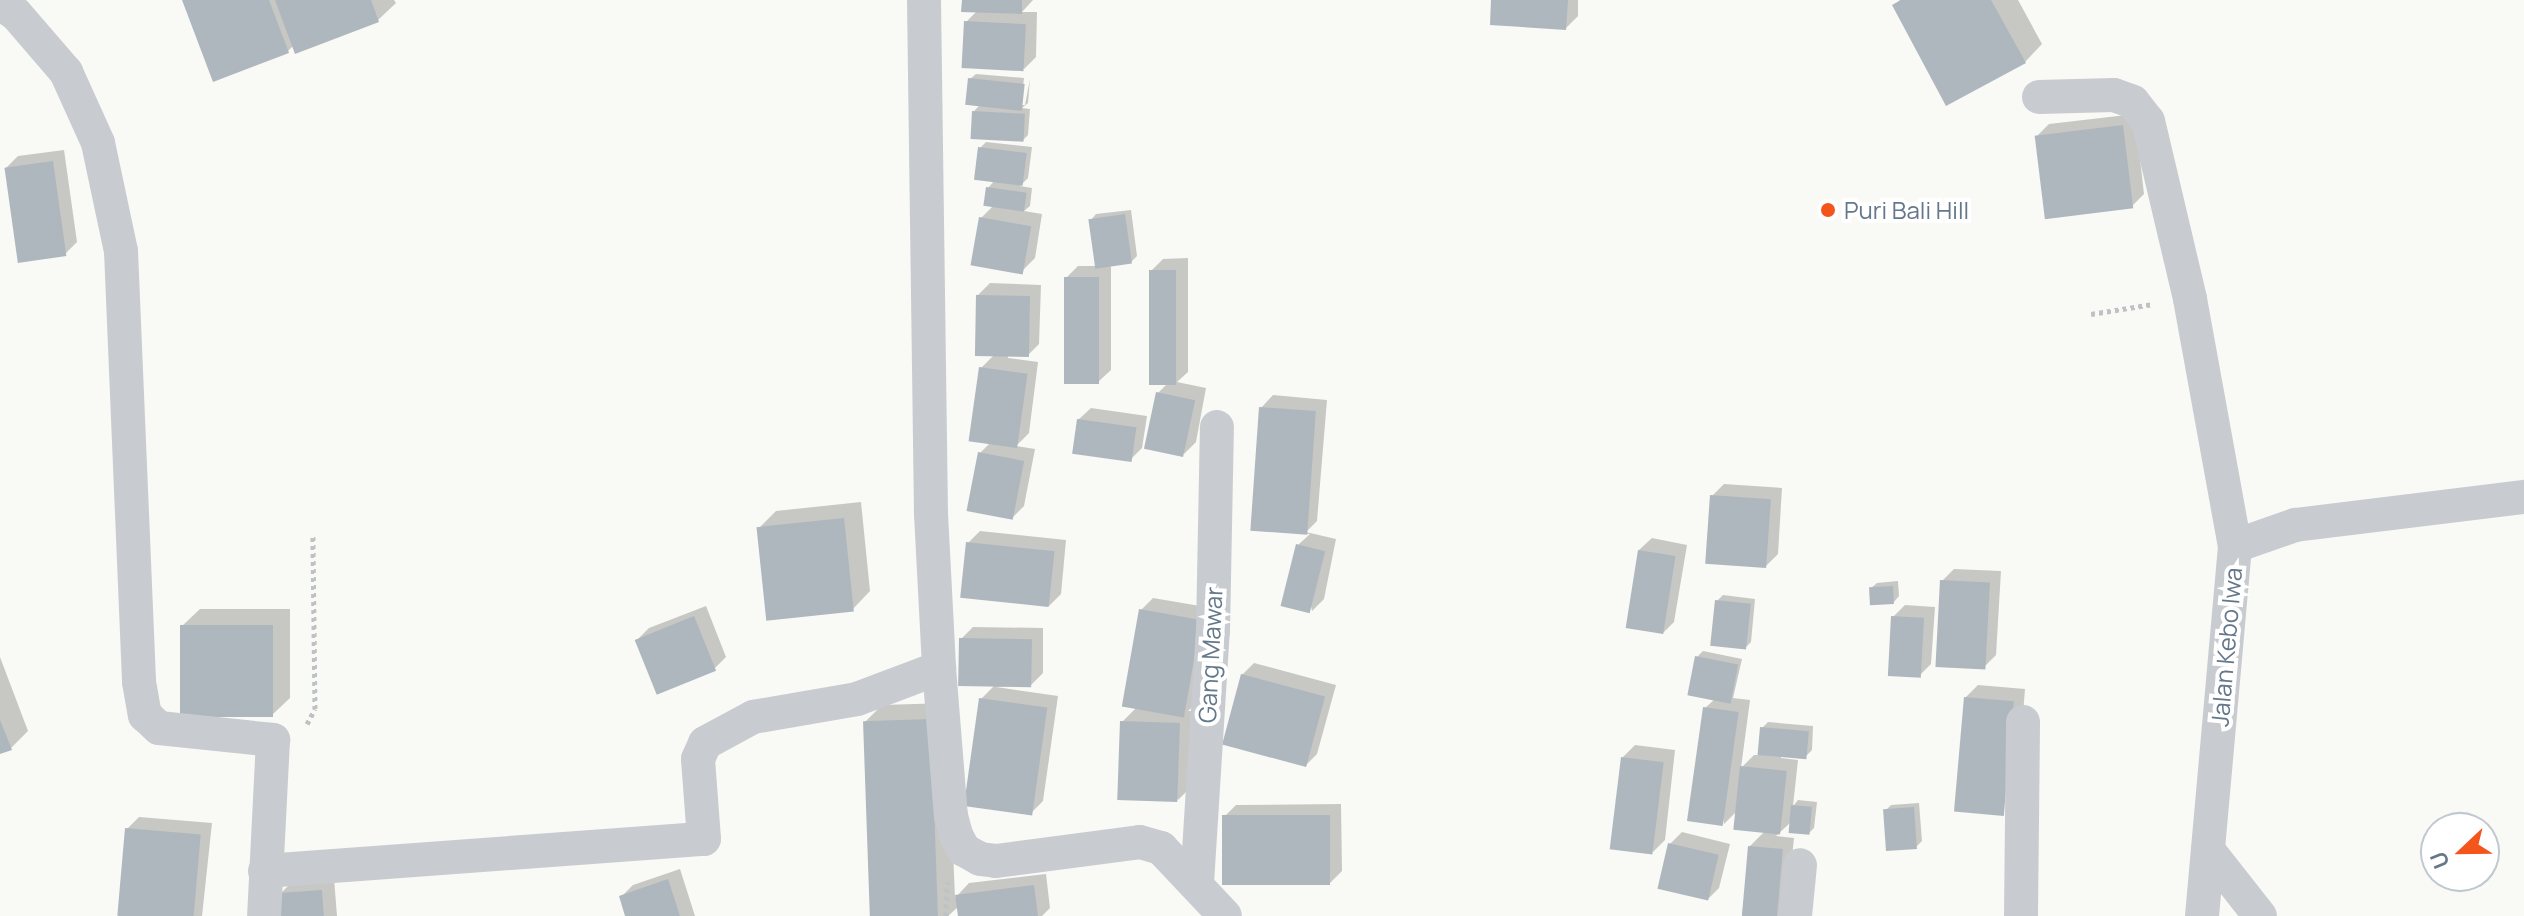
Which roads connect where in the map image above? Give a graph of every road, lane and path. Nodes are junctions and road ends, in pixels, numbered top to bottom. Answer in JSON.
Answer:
{"nodes":[{"id":1,"x":924,"y":0,"type":"edge"},
{"id":2,"x":0,"y":3,"type":"edge"},
{"id":3,"x":2039,"y":97,"type":"dead end"},
{"id":4,"x":2190,"y":299,"type":"junction"},
{"id":5,"x":2091,"y":314,"type":"dead end"},
{"id":6,"x":1217,"y":427,"type":"dead end"},
{"id":7,"x":2524,"y":497,"type":"edge"},
{"id":8,"x":313,"y":534,"type":"dead end"},
{"id":9,"x":2235,"y":546,"type":"junction"},
{"id":10,"x":939,"y":668,"type":"junction"},
{"id":11,"x":2023,"y":722,"type":"dead end"},
{"id":12,"x":273,"y":740,"type":"junction"},
{"id":13,"x":2208,"y":850,"type":"junction"},
{"id":14,"x":1800,"y":865,"type":"dead end"},
{"id":15,"x":265,"y":871,"type":"junction"},
{"id":16,"x":1197,"y":883,"type":"junction"},
{"id":17,"x":264,"y":916,"type":"edge"},
{"id":18,"x":1225,"y":916,"type":"edge"},
{"id":19,"x":1795,"y":916,"type":"edge"},
{"id":20,"x":2021,"y":916,"type":"edge"},
{"id":21,"x":2202,"y":916,"type":"edge"},
{"id":22,"x":2260,"y":916,"type":"edge"}],
"edges":[{"from":1,"to":10,"type":"street"},
{"from":2,"to":12,"type":"street"},
{"from":3,"to":4,"type":"street"},
{"from":4,"to":5,"type":"path"},
{"from":4,"to":9,"type":"street"},
{"from":6,"to":16,"type":"street","name":"Gang Mawar"},
{"from":7,"to":9,"type":"street","name":"Jalan Kebo Iwa"},
{"from":8,"to":12,"type":"path"},
{"from":9,"to":13,"type":"street","name":"Jalan Kebo Iwa"},
{"from":10,"to":15,"type":"street"},
{"from":10,"to":16,"type":"street"},
{"from":11,"to":20,"type":"street"},
{"from":12,"to":15,"type":"street"},
{"from":13,"to":21,"type":"street","name":"Jalan Kebo Iwa"},
{"from":13,"to":22,"type":"street"},
{"from":14,"to":19,"type":"street"},
{"from":15,"to":17,"type":"street"},
{"from":16,"to":18,"type":"street"}]}
